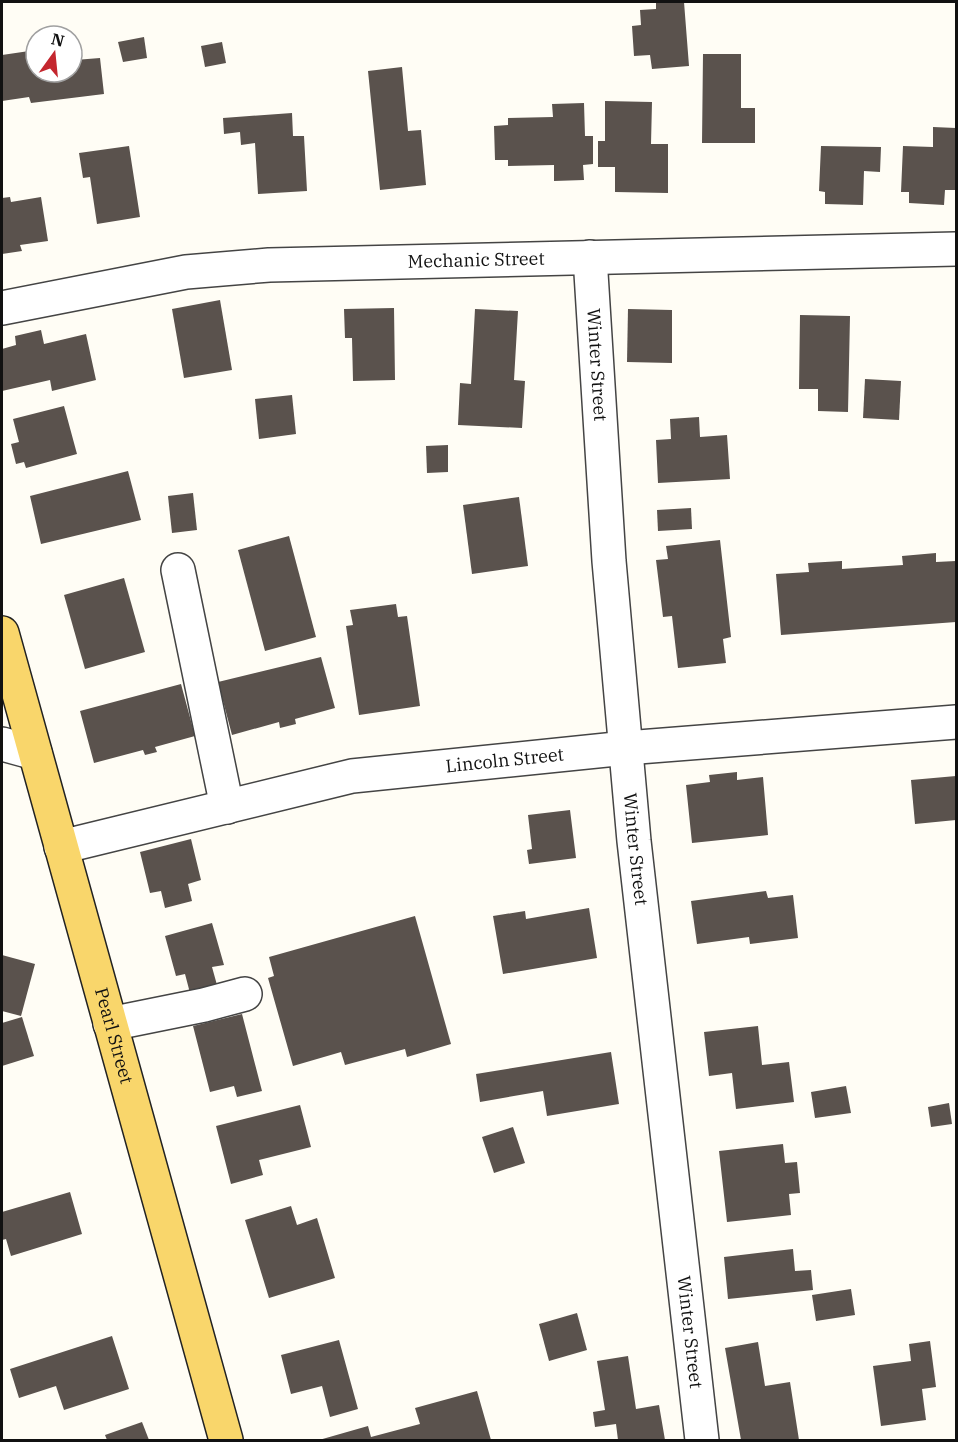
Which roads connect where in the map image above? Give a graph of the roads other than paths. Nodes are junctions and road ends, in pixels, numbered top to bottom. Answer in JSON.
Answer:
{"nodes":[{"id":1,"x":957,"y":249,"type":"edge"},
{"id":2,"x":590,"y":257,"type":"junction"},
{"id":3,"x":2,"y":308,"type":"edge"},
{"id":4,"x":178,"y":570,"type":"dead end"},
{"id":5,"x":2,"y":633,"type":"edge"},
{"id":6,"x":957,"y":722,"type":"edge"},
{"id":7,"x":2,"y":744,"type":"edge"},
{"id":8,"x":626,"y":748,"type":"junction"},
{"id":9,"x":35,"y":753,"type":"junction"},
{"id":10,"x":227,"y":807,"type":"junction"},
{"id":11,"x":60,"y":847,"type":"junction"},
{"id":12,"x":245,"y":994,"type":"dead end"},
{"id":13,"x":110,"y":1024,"type":"junction"},
{"id":14,"x":225,"y":1440,"type":"edge"},
{"id":15,"x":702,"y":1440,"type":"edge"}],
"edges":[{"from":1,"to":2,"type":"street","name":"Mechanic Street"},
{"from":2,"to":3,"type":"street","name":"Mechanic Street"},
{"from":2,"to":8,"type":"street","name":"Winter Street"},
{"from":4,"to":10,"type":"street"},
{"from":5,"to":9,"type":"main road","name":"Pearl Street"},
{"from":6,"to":8,"type":"street","name":"Lincoln Street"},
{"from":7,"to":9,"type":"street"},
{"from":8,"to":10,"type":"street","name":"Lincoln Street"},
{"from":8,"to":15,"type":"street","name":"Winter Street"},
{"from":9,"to":11,"type":"main road","name":"Pearl Street"},
{"from":10,"to":11,"type":"street","name":"Lincoln Street"},
{"from":11,"to":13,"type":"main road","name":"Pearl Street"},
{"from":12,"to":13,"type":"street"},
{"from":13,"to":14,"type":"main road","name":"Pearl Street"}]}
